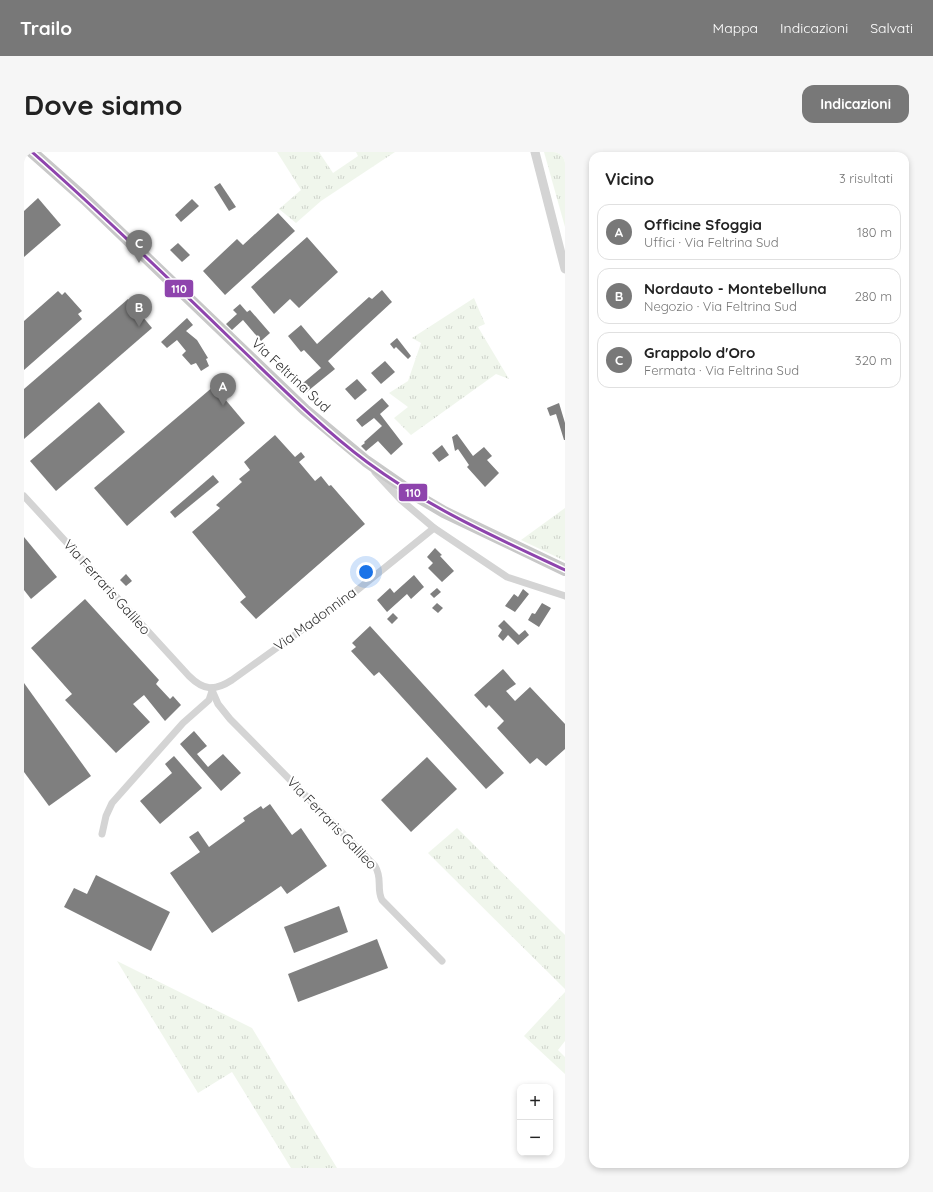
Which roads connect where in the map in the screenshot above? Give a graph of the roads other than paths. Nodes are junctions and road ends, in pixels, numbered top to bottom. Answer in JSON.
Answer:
{"nodes":[{"id":1,"x":32,"y":152,"type":"edge"},
{"id":2,"x":535,"y":152,"type":"edge"},
{"id":3,"x":565,"y":269,"type":"edge"},
{"id":4,"x":366,"y":461,"type":"junction"},
{"id":5,"x":24,"y":496,"type":"edge"},
{"id":6,"x":434,"y":528,"type":"junction"},
{"id":7,"x":565,"y":570,"type":"edge"},
{"id":8,"x":565,"y":596,"type":"edge"},
{"id":9,"x":211,"y":688,"type":"junction"},
{"id":10,"x":102,"y":834,"type":"dead end"},
{"id":11,"x":442,"y":961,"type":"dead end"}],
"edges":[{"from":1,"to":4,"type":"main road","name":"Via Feltrina Sud"},
{"from":2,"to":3,"type":"street"},
{"from":4,"to":6,"type":"street"},
{"from":4,"to":7,"type":"main road","name":"Via Feltrina Sud"},
{"from":5,"to":9,"type":"street","name":"Via Ferraris Galileo"},
{"from":6,"to":8,"type":"street"},
{"from":6,"to":9,"type":"street","name":"Via Madonnina"},
{"from":9,"to":10,"type":"street"},
{"from":9,"to":11,"type":"street","name":"Via Ferraris Galileo"}]}
